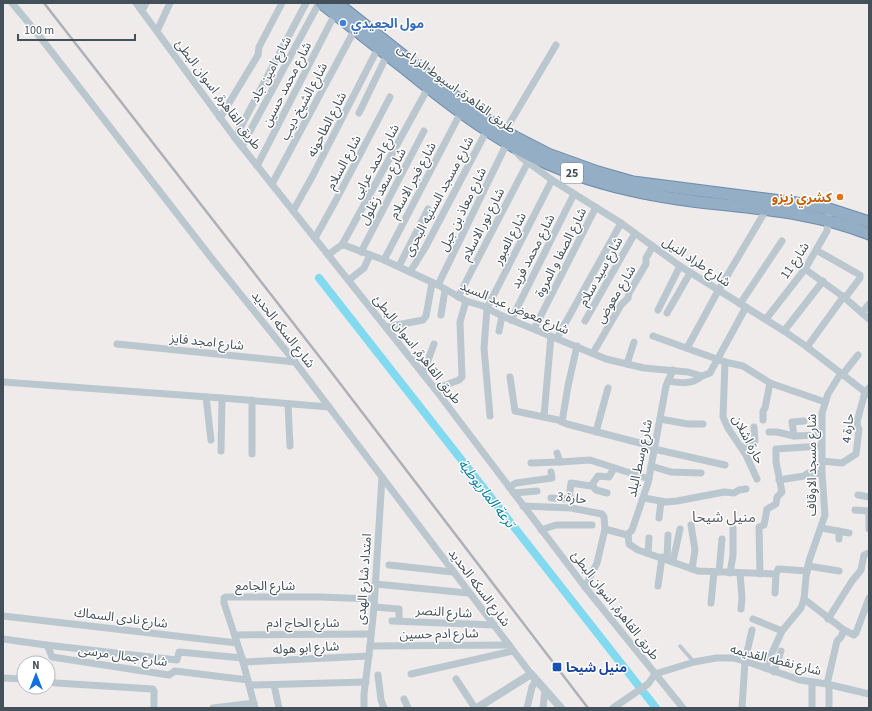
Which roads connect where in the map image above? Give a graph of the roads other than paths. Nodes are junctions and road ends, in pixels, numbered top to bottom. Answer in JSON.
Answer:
{"nodes":[{"id":1,"x":12,"y":3,"type":"edge"},
{"id":2,"x":136,"y":3,"type":"edge"},
{"id":3,"x":146,"y":3,"type":"edge"},
{"id":4,"x":170,"y":3,"type":"edge"},
{"id":5,"x":282,"y":3,"type":"edge"},
{"id":6,"x":306,"y":3,"type":"edge"},
{"id":7,"x":320,"y":3,"type":"edge"},
{"id":8,"x":336,"y":8,"type":"edge"},
{"id":9,"x":142,"y":11,"type":"junction"},
{"id":10,"x":355,"y":29,"type":"junction"},
{"id":11,"x":157,"y":31,"type":"junction"},
{"id":12,"x":556,"y":45,"type":"dead end"},
{"id":13,"x":383,"y":51,"type":"junction"},
{"id":14,"x":428,"y":88,"type":"junction"},
{"id":15,"x":390,"y":97,"type":"dead end"},
{"id":16,"x":461,"y":112,"type":"junction"},
{"id":17,"x":359,"y":113,"type":"dead end"},
{"id":18,"x":220,"y":118,"type":"junction"},
{"id":19,"x":487,"y":130,"type":"junction"},
{"id":20,"x":424,"y":131,"type":"dead end"},
{"id":21,"x":505,"y":131,"type":"junction"},
{"id":22,"x":235,"y":138,"type":"junction"},
{"id":23,"x":510,"y":145,"type":"junction"},
{"id":24,"x":242,"y":146,"type":"junction"},
{"id":25,"x":528,"y":162,"type":"junction"},
{"id":26,"x":257,"y":166,"type":"junction"},
{"id":27,"x":552,"y":180,"type":"junction"},
{"id":28,"x":272,"y":184,"type":"junction"},
{"id":29,"x":574,"y":194,"type":"junction"},
{"id":30,"x":596,"y":207,"type":"junction"},
{"id":31,"x":428,"y":209,"type":"dead end"},
{"id":32,"x":829,"y":209,"type":"junction"},
{"id":33,"x":766,"y":210,"type":"junction"},
{"id":34,"x":293,"y":211,"type":"junction"},
{"id":35,"x":827,"y":222,"type":"junction"},
{"id":36,"x":869,"y":222,"type":"edge"},
{"id":37,"x":621,"y":223,"type":"junction"},
{"id":38,"x":635,"y":233,"type":"junction"},
{"id":39,"x":869,"y":234,"type":"edge"},
{"id":40,"x":315,"y":238,"type":"junction"},
{"id":41,"x":782,"y":241,"type":"dead end"},
{"id":42,"x":342,"y":245,"type":"junction"},
{"id":43,"x":653,"y":246,"type":"junction"},
{"id":44,"x":816,"y":250,"type":"junction"},
{"id":45,"x":361,"y":252,"type":"junction"},
{"id":46,"x":328,"y":255,"type":"junction"},
{"id":47,"x":370,"y":255,"type":"junction"},
{"id":48,"x":384,"y":260,"type":"junction"},
{"id":49,"x":399,"y":266,"type":"junction"},
{"id":50,"x":680,"y":266,"type":"junction"},
{"id":51,"x":805,"y":269,"type":"junction"},
{"id":52,"x":410,"y":272,"type":"junction"},
{"id":53,"x":690,"y":273,"type":"junction"},
{"id":54,"x":349,"y":280,"type":"junction"},
{"id":55,"x":824,"y":281,"type":"junction"},
{"id":56,"x":435,"y":284,"type":"junction"},
{"id":57,"x":446,"y":290,"type":"junction"},
{"id":58,"x":718,"y":291,"type":"junction"},
{"id":59,"x":458,"y":297,"type":"junction"},
{"id":60,"x":844,"y":297,"type":"junction"},
{"id":61,"x":466,"y":301,"type":"junction"},
{"id":62,"x":869,"y":304,"type":"edge"},
{"id":63,"x":743,"y":306,"type":"junction"},
{"id":64,"x":487,"y":308,"type":"junction"},
{"id":65,"x":658,"y":310,"type":"dead end"},
{"id":66,"x":667,"y":312,"type":"dead end"},
{"id":67,"x":862,"y":313,"type":"junction"},
{"id":68,"x":441,"y":315,"type":"dead end"},
{"id":69,"x":502,"y":316,"type":"junction"},
{"id":70,"x":766,"y":319,"type":"junction"},
{"id":71,"x":869,"y":319,"type":"edge"},
{"id":72,"x":511,"y":320,"type":"junction"},
{"id":73,"x":585,"y":321,"type":"dead end"},
{"id":74,"x":386,"y":327,"type":"junction"},
{"id":75,"x":534,"y":329,"type":"junction"},
{"id":76,"x":499,"y":331,"type":"dead end"},
{"id":77,"x":784,"y":331,"type":"junction"},
{"id":78,"x":653,"y":336,"type":"dead end"},
{"id":79,"x":554,"y":337,"type":"junction"},
{"id":80,"x":634,"y":342,"type":"dead end"},
{"id":81,"x":117,"y":344,"type":"dead end"},
{"id":82,"x":434,"y":344,"type":"dead end"},
{"id":83,"x":577,"y":346,"type":"junction"},
{"id":84,"x":807,"y":347,"type":"junction"},
{"id":85,"x":688,"y":348,"type":"junction"},
{"id":86,"x":593,"y":353,"type":"junction"},
{"id":87,"x":858,"y":355,"type":"dead end"},
{"id":88,"x":722,"y":361,"type":"junction"},
{"id":89,"x":295,"y":362,"type":"junction"},
{"id":90,"x":627,"y":364,"type":"junction"},
{"id":91,"x":673,"y":370,"type":"junction"},
{"id":92,"x":842,"y":373,"type":"junction"},
{"id":93,"x":423,"y":374,"type":"junction"},
{"id":94,"x":702,"y":376,"type":"junction"},
{"id":95,"x":510,"y":377,"type":"dead end"},
{"id":96,"x":668,"y":381,"type":"junction"},
{"id":97,"x":3,"y":382,"type":"edge"},
{"id":98,"x":770,"y":383,"type":"junction"},
{"id":99,"x":608,"y":388,"type":"dead end"},
{"id":100,"x":435,"y":389,"type":"junction"},
{"id":101,"x":868,"y":392,"type":"edge"},
{"id":102,"x":206,"y":397,"type":"junction"},
{"id":103,"x":222,"y":398,"type":"junction"},
{"id":104,"x":252,"y":400,"type":"junction"},
{"id":105,"x":825,"y":402,"type":"junction"},
{"id":106,"x":288,"y":404,"type":"junction"},
{"id":107,"x":329,"y":407,"type":"junction"},
{"id":108,"x":490,"y":416,"type":"dead end"},
{"id":109,"x":544,"y":416,"type":"junction"},
{"id":110,"x":660,"y":418,"type":"junction"},
{"id":111,"x":762,"y":420,"type":"dead end"},
{"id":112,"x":804,"y":421,"type":"dead end"},
{"id":113,"x":562,"y":422,"type":"junction"},
{"id":114,"x":703,"y":424,"type":"dead end"},
{"id":115,"x":754,"y":427,"type":"dead end"},
{"id":116,"x":596,"y":432,"type":"junction"},
{"id":117,"x":769,"y":432,"type":"dead end"},
{"id":118,"x":821,"y":435,"type":"junction"},
{"id":119,"x":794,"y":436,"type":"junction"},
{"id":120,"x":211,"y":440,"type":"dead end"},
{"id":121,"x":290,"y":446,"type":"dead end"},
{"id":122,"x":821,"y":446,"type":"junction"},
{"id":123,"x":654,"y":448,"type":"junction"},
{"id":124,"x":742,"y":448,"type":"junction"},
{"id":125,"x":221,"y":451,"type":"dead end"},
{"id":126,"x":557,"y":452,"type":"dead end"},
{"id":127,"x":252,"y":454,"type":"dead end"},
{"id":128,"x":822,"y":461,"type":"junction"},
{"id":129,"x":560,"y":462,"type":"junction"},
{"id":130,"x":531,"y":463,"type":"dead end"},
{"id":131,"x":725,"y":465,"type":"dead end"},
{"id":132,"x":651,"y":466,"type":"junction"},
{"id":133,"x":614,"y":468,"type":"junction"},
{"id":134,"x":551,"y":472,"type":"dead end"},
{"id":135,"x":701,"y":473,"type":"dead end"},
{"id":136,"x":822,"y":474,"type":"junction"},
{"id":137,"x":382,"y":477,"type":"junction"},
{"id":138,"x":649,"y":479,"type":"junction"},
{"id":139,"x":756,"y":479,"type":"dead end"},
{"id":140,"x":779,"y":480,"type":"junction"},
{"id":141,"x":592,"y":485,"type":"junction"},
{"id":142,"x":746,"y":489,"type":"dead end"},
{"id":143,"x":512,"y":490,"type":"junction"},
{"id":144,"x":537,"y":491,"type":"dead end"},
{"id":145,"x":607,"y":493,"type":"dead end"},
{"id":146,"x":858,"y":495,"type":"dead end"},
{"id":147,"x":869,"y":497,"type":"edge"},
{"id":148,"x":552,"y":498,"type":"dead end"},
{"id":149,"x":644,"y":498,"type":"junction"},
{"id":150,"x":661,"y":502,"type":"junction"},
{"id":151,"x":523,"y":506,"type":"junction"},
{"id":152,"x":855,"y":510,"type":"dead end"},
{"id":153,"x":869,"y":511,"type":"edge"},
{"id":154,"x":659,"y":518,"type":"dead end"},
{"id":155,"x":592,"y":525,"type":"dead end"},
{"id":156,"x":691,"y":525,"type":"dead end"},
{"id":157,"x":733,"y":528,"type":"dead end"},
{"id":158,"x":821,"y":528,"type":"junction"},
{"id":159,"x":605,"y":529,"type":"junction"},
{"id":160,"x":680,"y":529,"type":"dead end"},
{"id":161,"x":868,"y":529,"type":"edge"},
{"id":162,"x":541,"y":530,"type":"junction"},
{"id":163,"x":839,"y":531,"type":"junction"},
{"id":164,"x":849,"y":533,"type":"dead end"},
{"id":165,"x":628,"y":534,"type":"junction"},
{"id":166,"x":668,"y":535,"type":"dead end"},
{"id":167,"x":649,"y":538,"type":"dead end"},
{"id":168,"x":722,"y":539,"type":"dead end"},
{"id":169,"x":839,"y":539,"type":"dead end"},
{"id":170,"x":648,"y":553,"type":"junction"},
{"id":171,"x":869,"y":553,"type":"edge"},
{"id":172,"x":667,"y":559,"type":"junction"},
{"id":173,"x":390,"y":566,"type":"dead end"},
{"id":174,"x":807,"y":568,"type":"junction"},
{"id":175,"x":692,"y":570,"type":"junction"},
{"id":176,"x":839,"y":570,"type":"dead end"},
{"id":177,"x":454,"y":572,"type":"junction"},
{"id":178,"x":716,"y":572,"type":"junction"},
{"id":179,"x":730,"y":573,"type":"junction"},
{"id":180,"x":740,"y":573,"type":"junction"},
{"id":181,"x":760,"y":574,"type":"junction"},
{"id":182,"x":776,"y":574,"type":"junction"},
{"id":183,"x":375,"y":584,"type":"junction"},
{"id":184,"x":658,"y":586,"type":"dead end"},
{"id":185,"x":585,"y":587,"type":"junction"},
{"id":186,"x":468,"y":592,"type":"junction"},
{"id":187,"x":775,"y":593,"type":"dead end"},
{"id":188,"x":869,"y":598,"type":"edge"},
{"id":189,"x":804,"y":599,"type":"junction"},
{"id":190,"x":374,"y":603,"type":"junction"},
{"id":191,"x":711,"y":603,"type":"dead end"},
{"id":192,"x":741,"y":609,"type":"dead end"},
{"id":193,"x":866,"y":614,"type":"edge"},
{"id":194,"x":3,"y":616,"type":"edge"},
{"id":195,"x":753,"y":619,"type":"dead end"},
{"id":196,"x":828,"y":619,"type":"junction"},
{"id":197,"x":494,"y":625,"type":"junction"},
{"id":198,"x":752,"y":630,"type":"dead end"},
{"id":199,"x":844,"y":630,"type":"junction"},
{"id":200,"x":782,"y":631,"type":"junction"},
{"id":201,"x":371,"y":634,"type":"junction"},
{"id":202,"x":234,"y":635,"type":"junction"},
{"id":203,"x":3,"y":639,"type":"edge"},
{"id":204,"x":237,"y":643,"type":"junction"},
{"id":205,"x":46,"y":645,"type":"junction"},
{"id":206,"x":370,"y":646,"type":"junction"},
{"id":207,"x":680,"y":646,"type":"dead end"},
{"id":208,"x":511,"y":648,"type":"junction"},
{"id":209,"x":781,"y":651,"type":"dead end"},
{"id":210,"x":369,"y":656,"type":"junction"},
{"id":211,"x":242,"y":660,"type":"junction"},
{"id":212,"x":745,"y":661,"type":"junction"},
{"id":213,"x":694,"y":662,"type":"junction"},
{"id":214,"x":765,"y":668,"type":"junction"},
{"id":215,"x":774,"y":672,"type":"junction"},
{"id":216,"x":411,"y":674,"type":"dead end"},
{"id":217,"x":655,"y":674,"type":"junction"},
{"id":218,"x":378,"y":675,"type":"dead end"},
{"id":219,"x":534,"y":677,"type":"junction"},
{"id":220,"x":3,"y":678,"type":"edge"},
{"id":221,"x":16,"y":679,"type":"edge"},
{"id":222,"x":456,"y":679,"type":"dead end"},
{"id":223,"x":366,"y":682,"type":"junction"},
{"id":224,"x":812,"y":682,"type":"junction"},
{"id":225,"x":249,"y":683,"type":"junction"},
{"id":226,"x":56,"y":684,"type":"edge"},
{"id":227,"x":274,"y":685,"type":"junction"},
{"id":228,"x":828,"y":685,"type":"junction"},
{"id":229,"x":545,"y":690,"type":"junction"},
{"id":230,"x":869,"y":694,"type":"edge"},
{"id":231,"x":404,"y":699,"type":"dead end"},
{"id":232,"x":254,"y":705,"type":"edge"},
{"id":233,"x":154,"y":708,"type":"edge"},
{"id":234,"x":213,"y":708,"type":"edge"},
{"id":235,"x":279,"y":708,"type":"edge"},
{"id":236,"x":364,"y":708,"type":"edge"},
{"id":237,"x":384,"y":708,"type":"edge"},
{"id":238,"x":408,"y":708,"type":"edge"},
{"id":239,"x":476,"y":708,"type":"edge"},
{"id":240,"x":527,"y":708,"type":"edge"},
{"id":241,"x":543,"y":708,"type":"edge"},
{"id":242,"x":561,"y":708,"type":"edge"},
{"id":243,"x":613,"y":708,"type":"edge"},
{"id":244,"x":683,"y":708,"type":"edge"},
{"id":245,"x":742,"y":708,"type":"edge"},
{"id":246,"x":812,"y":708,"type":"edge"},
{"id":247,"x":829,"y":708,"type":"edge"}],
"edges":[{"from":1,"to":89,"type":"street","name":"شارع السكه الحديد"},
{"from":2,"to":9,"type":"street","name":"طريق القاهرة, اسوان البطئ"},
{"from":3,"to":9,"type":"street"},
{"from":4,"to":11,"type":"street"},
{"from":5,"to":18,"type":"street"},
{"from":6,"to":22,"type":"street"},
{"from":7,"to":8,"type":"highway","name":"طريق القاهرة, اسيوط الزراعى","number":"25"},
{"from":7,"to":24,"type":"street","name":"شارع امين جاد"},
{"from":8,"to":10,"type":"highway","name":"طريق القاهرة, اسيوط الزراعى","number":"25"},
{"from":8,"to":21,"type":"highway","name":"طريق القاهرة, اسيوط الزراعى","number":"25"},
{"from":8,"to":26,"type":"street","name":"شارع محمد حسين"},
{"from":9,"to":11,"type":"street","name":"طريق القاهرة, اسوان البطئ"},
{"from":10,"to":13,"type":"highway","name":"طريق القاهرة, اسيوط الزراعى","number":"25"},
{"from":10,"to":28,"type":"street","name":"شارع الشيخ ديب"},
{"from":11,"to":18,"type":"street","name":"طريق القاهرة, اسوان البطئ"},
{"from":12,"to":21,"type":"street"},
{"from":13,"to":14,"type":"highway","name":"طريق القاهرة, اسيوط الزراعى","number":"25"},
{"from":13,"to":17,"type":"street"},
{"from":13,"to":34,"type":"street","name":"شارع الطاحونه"},
{"from":14,"to":16,"type":"highway","name":"طريق القاهرة, اسيوط الزراعى","number":"25"},
{"from":14,"to":42,"type":"street","name":"شارع احمد عرابى"},
{"from":15,"to":40,"type":"street","name":"شارع السلام"},
{"from":16,"to":19,"type":"highway","name":"طريق القاهرة, اسيوط الزراعى","number":"25"},
{"from":16,"to":48,"type":"street","name":"شارع فجر الاسلام"},
{"from":18,"to":22,"type":"street","name":"طريق القاهرة, اسوان البطئ"},
{"from":19,"to":23,"type":"highway","name":"طريق القاهرة, اسيوط الزراعى","number":"25"},
{"from":19,"to":52,"type":"street","name":"شارع مسجد السنيه البحرى"},
{"from":20,"to":45,"type":"street","name":"شارع سعد زغلول"},
{"from":21,"to":32,"type":"highway","name":"طريق القاهرة, اسيوط الزراعى","number":"25"},
{"from":22,"to":24,"type":"street","name":"طريق القاهرة, اسوان البطئ"},
{"from":23,"to":25,"type":"street","name":"شارع طراد النيل"},
{"from":23,"to":33,"type":"highway","name":"طريق القاهرة, اسيوط الزراعى","number":"25"},
{"from":23,"to":56,"type":"street","name":"شارع معاذ بن جبل"},
{"from":24,"to":26,"type":"street","name":"طريق القاهرة, اسوان البطئ"},
{"from":25,"to":27,"type":"street","name":"شارع طراد النيل"},
{"from":25,"to":59,"type":"street","name":"شارع نور الاسلام"},
{"from":26,"to":28,"type":"street","name":"طريق القاهرة, اسوان البطئ"},
{"from":27,"to":29,"type":"street","name":"شارع طراد النيل"},
{"from":27,"to":64,"type":"street","name":"شارع العبور"},
{"from":28,"to":34,"type":"street","name":"طريق القاهرة, اسوان البطئ"},
{"from":29,"to":30,"type":"street","name":"شارع طراد النيل"},
{"from":29,"to":72,"type":"street","name":"شارع محمد فريد"},
{"from":30,"to":37,"type":"street","name":"شارع طراد النيل"},
{"from":30,"to":75,"type":"street","name":"شارع الصفا و المروة"},
{"from":31,"to":49,"type":"street"},
{"from":32,"to":35,"type":"street","name":"شارع 11"},
{"from":32,"to":36,"type":"highway","name":"طريق القاهرة, اسيوط الزراعى","number":"25"},
{"from":33,"to":35,"type":"highway","name":"طريق القاهرة, اسيوط الزراعى","number":"25"},
{"from":33,"to":58,"type":"street"},
{"from":34,"to":40,"type":"street","name":"طريق القاهرة, اسوان البطئ"},
{"from":35,"to":39,"type":"highway","name":"طريق القاهرة, اسيوط الزراعى","number":"25"},
{"from":35,"to":44,"type":"street","name":"شارع 11"},
{"from":37,"to":38,"type":"street","name":"شارع طراد النيل"},
{"from":37,"to":79,"type":"street"},
{"from":38,"to":43,"type":"street","name":"شارع طراد النيل"},
{"from":38,"to":73,"type":"street","name":"شارع سيد سلام"},
{"from":40,"to":46,"type":"street","name":"طريق القاهرة, اسوان البطئ"},
{"from":41,"to":63,"type":"street"},
{"from":42,"to":45,"type":"street","name":"شارع معوض عبد السيد"},
{"from":42,"to":46,"type":"street"},
{"from":43,"to":50,"type":"street","name":"شارع طراد النيل"},
{"from":43,"to":86,"type":"street","name":"شارع معوض"},
{"from":44,"to":51,"type":"street","name":"شارع 11"},
{"from":44,"to":60,"type":"street"},
{"from":45,"to":47,"type":"street","name":"شارع معوض عبد السيد"},
{"from":46,"to":54,"type":"street","name":"طريق القاهرة, اسوان البطئ"},
{"from":47,"to":48,"type":"street","name":"شارع معوض عبد السيد"},
{"from":47,"to":54,"type":"street"},
{"from":48,"to":49,"type":"street","name":"شارع معوض عبد السيد"},
{"from":49,"to":52,"type":"street","name":"شارع معوض عبد السيد"},
{"from":50,"to":53,"type":"street","name":"شارع طراد النيل"},
{"from":50,"to":65,"type":"street"},
{"from":51,"to":55,"type":"street"},
{"from":51,"to":70,"type":"street","name":"شارع 11"},
{"from":52,"to":56,"type":"street","name":"شارع معوض عبد السيد"},
{"from":53,"to":58,"type":"street","name":"شارع طراد النيل"},
{"from":53,"to":66,"type":"street"},
{"from":54,"to":74,"type":"street","name":"طريق القاهرة, اسوان البطئ"},
{"from":55,"to":60,"type":"street"},
{"from":55,"to":77,"type":"street"},
{"from":56,"to":57,"type":"street","name":"شارع معوض عبد السيد"},
{"from":56,"to":74,"type":"street","name":"شارع معاذ بن جبل"},
{"from":57,"to":59,"type":"street","name":"شارع معوض عبد السيد"},
{"from":57,"to":68,"type":"street"},
{"from":58,"to":63,"type":"street","name":"شارع طراد النيل"},
{"from":58,"to":85,"type":"street"},
{"from":59,"to":61,"type":"street","name":"شارع معوض عبد السيد"},
{"from":60,"to":67,"type":"street"},
{"from":60,"to":84,"type":"street"},
{"from":61,"to":64,"type":"street","name":"شارع معوض عبد السيد"},
{"from":61,"to":100,"type":"street"},
{"from":62,"to":67,"type":"street"},
{"from":63,"to":70,"type":"street","name":"شارع طراد النيل"},
{"from":63,"to":88,"type":"street"},
{"from":64,"to":69,"type":"street","name":"شارع معوض عبد السيد"},
{"from":64,"to":108,"type":"street"},
{"from":67,"to":71,"type":"street"},
{"from":69,"to":72,"type":"street","name":"شارع معوض عبد السيد"},
{"from":69,"to":76,"type":"street"},
{"from":70,"to":77,"type":"street","name":"شارع طراد النيل"},
{"from":72,"to":75,"type":"street","name":"شارع معوض عبد السيد"},
{"from":74,"to":93,"type":"street","name":"طريق القاهرة, اسوان البطئ"},
{"from":75,"to":79,"type":"street","name":"شارع معوض عبد السيد"},
{"from":77,"to":84,"type":"street","name":"شارع طراد النيل"},
{"from":78,"to":85,"type":"street"},
{"from":79,"to":83,"type":"street","name":"شارع معوض عبد السيد"},
{"from":79,"to":109,"type":"street"},
{"from":80,"to":90,"type":"street"},
{"from":81,"to":89,"type":"street","name":"شارع امجد فايز"},
{"from":82,"to":93,"type":"street"},
{"from":83,"to":86,"type":"street","name":"شارع معوض عبد السيد"},
{"from":83,"to":113,"type":"street"},
{"from":84,"to":92,"type":"street","name":"شارع طراد النيل"},
{"from":85,"to":88,"type":"street"},
{"from":86,"to":90,"type":"street","name":"شارع معوض عبد السيد"},
{"from":87,"to":92,"type":"street","name":"شارع مسجد الاوقاف"},
{"from":88,"to":94,"type":"street"},
{"from":88,"to":98,"type":"street"},
{"from":88,"to":124,"type":"street","name":"حارة اشلان"},
{"from":89,"to":107,"type":"street","name":"شارع السكه الحديد"},
{"from":90,"to":91,"type":"street","name":"شارع معوض عبد السيد"},
{"from":91,"to":94,"type":"street","name":"شارع معوض عبد السيد"},
{"from":91,"to":96,"type":"street","name":"شارع وسط البلد"},
{"from":92,"to":101,"type":"street","name":"شارع طراد النيل"},
{"from":92,"to":105,"type":"street","name":"شارع مسجد الاوقاف"},
{"from":93,"to":100,"type":"street","name":"طريق القاهرة, اسوان البطئ"},
{"from":94,"to":96,"type":"street"},
{"from":95,"to":109,"type":"street"},
{"from":96,"to":110,"type":"street","name":"شارع وسط البلد"},
{"from":97,"to":102,"type":"street"},
{"from":98,"to":105,"type":"street"},
{"from":98,"to":111,"type":"street"},
{"from":99,"to":116,"type":"street"},
{"from":100,"to":143,"type":"street","name":"طريق القاهرة, اسوان البطئ"},
{"from":101,"to":128,"type":"street","name":"حارة 4"},
{"from":102,"to":103,"type":"street"},
{"from":102,"to":120,"type":"street"},
{"from":103,"to":104,"type":"street"},
{"from":103,"to":125,"type":"street"},
{"from":104,"to":106,"type":"street"},
{"from":104,"to":127,"type":"street"},
{"from":105,"to":118,"type":"street","name":"شارع مسجد الاوقاف"},
{"from":106,"to":107,"type":"street"},
{"from":106,"to":121,"type":"street"},
{"from":107,"to":137,"type":"street","name":"شارع السكه الحديد"},
{"from":109,"to":113,"type":"street"},
{"from":110,"to":114,"type":"street"},
{"from":110,"to":123,"type":"street","name":"شارع وسط البلد"},
{"from":112,"to":119,"type":"street"},
{"from":113,"to":116,"type":"street"},
{"from":115,"to":124,"type":"street"},
{"from":116,"to":123,"type":"street"},
{"from":117,"to":119,"type":"street"},
{"from":118,"to":119,"type":"street"},
{"from":118,"to":122,"type":"street","name":"شارع مسجد الاوقاف"},
{"from":122,"to":128,"type":"street","name":"شارع مسجد الاوقاف"},
{"from":122,"to":140,"type":"street"},
{"from":123,"to":131,"type":"street"},
{"from":123,"to":132,"type":"street","name":"شارع وسط البلد"},
{"from":124,"to":139,"type":"street","name":"حارة اشلان"},
{"from":126,"to":129,"type":"street"},
{"from":128,"to":136,"type":"street","name":"شارع مسجد الاوقاف"},
{"from":129,"to":130,"type":"street"},
{"from":129,"to":133,"type":"street"},
{"from":132,"to":135,"type":"street"},
{"from":132,"to":138,"type":"street","name":"شارع وسط البلد"},
{"from":133,"to":138,"type":"street"},
{"from":133,"to":141,"type":"street"},
{"from":134,"to":143,"type":"street"},
{"from":136,"to":140,"type":"street"},
{"from":136,"to":158,"type":"street","name":"شارع مسجد الاوقاف"},
{"from":137,"to":177,"type":"street","name":"شارع السكه الحديد"},
{"from":137,"to":183,"type":"street","name":"امتداد شارع الهدى"},
{"from":138,"to":149,"type":"street","name":"شارع وسط البلد"},
{"from":140,"to":181,"type":"street"},
{"from":141,"to":145,"type":"street"},
{"from":141,"to":148,"type":"street"},
{"from":142,"to":150,"type":"street"},
{"from":143,"to":144,"type":"street"},
{"from":143,"to":151,"type":"street","name":"طريق القاهرة, اسوان البطئ"},
{"from":146,"to":147,"type":"street"},
{"from":149,"to":150,"type":"street"},
{"from":149,"to":165,"type":"street","name":"شارع وسط البلد"},
{"from":150,"to":154,"type":"street"},
{"from":151,"to":159,"type":"street","name":"حارة 3"},
{"from":151,"to":162,"type":"street","name":"طريق القاهرة, اسوان البطئ"},
{"from":152,"to":153,"type":"street"},
{"from":153,"to":161,"type":"street"},
{"from":155,"to":162,"type":"street"},
{"from":156,"to":175,"type":"street"},
{"from":157,"to":179,"type":"street"},
{"from":158,"to":163,"type":"street"},
{"from":158,"to":174,"type":"street","name":"شارع مسجد الاوقاف"},
{"from":159,"to":165,"type":"street"},
{"from":159,"to":185,"type":"street"},
{"from":160,"to":172,"type":"street"},
{"from":162,"to":185,"type":"street","name":"طريق القاهرة, اسوان البطئ"},
{"from":163,"to":164,"type":"street"},
{"from":163,"to":169,"type":"street"},
{"from":165,"to":170,"type":"street"},
{"from":166,"to":172,"type":"street"},
{"from":167,"to":170,"type":"street"},
{"from":168,"to":178,"type":"street"},
{"from":170,"to":172,"type":"street"},
{"from":171,"to":196,"type":"street"},
{"from":172,"to":175,"type":"street"},
{"from":172,"to":184,"type":"street"},
{"from":173,"to":177,"type":"street"},
{"from":174,"to":176,"type":"street"},
{"from":174,"to":182,"type":"street"},
{"from":174,"to":189,"type":"street","name":"شارع مسجد الاوقاف"},
{"from":175,"to":178,"type":"street"},
{"from":177,"to":186,"type":"street","name":"شارع السكه الحديد"},
{"from":178,"to":179,"type":"street"},
{"from":178,"to":191,"type":"street"},
{"from":179,"to":180,"type":"street"},
{"from":180,"to":181,"type":"street"},
{"from":180,"to":192,"type":"street"},
{"from":181,"to":182,"type":"street"},
{"from":182,"to":187,"type":"street"},
{"from":183,"to":186,"type":"street"},
{"from":183,"to":190,"type":"street","name":"امتداد شارع الهدى"},
{"from":185,"to":217,"type":"street","name":"طريق القاهرة, اسوان البطئ"},
{"from":186,"to":197,"type":"street","name":"شارع السكه الحديد"},
{"from":188,"to":193,"type":"street"},
{"from":189,"to":196,"type":"street"},
{"from":189,"to":200,"type":"street","name":"شارع مسجد الاوقاف"},
{"from":190,"to":197,"type":"street","name":"شارع النصر"},
{"from":190,"to":201,"type":"street","name":"امتداد شارع الهدى"},
{"from":190,"to":202,"type":"street","name":"شارع الجامع"},
{"from":193,"to":199,"type":"street"},
{"from":194,"to":204,"type":"street","name":"شارع نادى السماك"},
{"from":195,"to":200,"type":"street"},
{"from":196,"to":199,"type":"street"},
{"from":197,"to":208,"type":"street","name":"شارع السكه الحديد"},
{"from":198,"to":212,"type":"street"},
{"from":199,"to":228,"type":"street"},
{"from":200,"to":214,"type":"street","name":"شارع مسجد الاوقاف"},
{"from":201,"to":202,"type":"street","name":"شارع الحاج ادم"},
{"from":201,"to":206,"type":"street","name":"امتداد شارع الهدى"},
{"from":202,"to":204,"type":"street","name":"شارع الجامع"},
{"from":203,"to":205,"type":"street"},
{"from":204,"to":211,"type":"street","name":"شارع الجامع"},
{"from":205,"to":211,"type":"street","name":"شارع ابو هوله"},
{"from":205,"to":225,"type":"street","name":"شارع جمال مرسى"},
{"from":206,"to":208,"type":"street","name":"شارع ادم حسين"},
{"from":206,"to":210,"type":"street","name":"امتداد شارع الهدى"},
{"from":207,"to":213,"type":"lane"},
{"from":208,"to":216,"type":"street"},
{"from":208,"to":219,"type":"street","name":"شارع السكه الحديد"},
{"from":209,"to":215,"type":"street"},
{"from":210,"to":211,"type":"street","name":"شارع ابو هوله"},
{"from":210,"to":223,"type":"street","name":"امتداد شارع الهدى"},
{"from":211,"to":225,"type":"street","name":"شارع الجامع"},
{"from":212,"to":213,"type":"street","name":"شارع نقطه القديمه"},
{"from":212,"to":214,"type":"street","name":"شارع نقطه القديمه"},
{"from":212,"to":245,"type":"street"},
{"from":213,"to":217,"type":"street","name":"شارع نقطه القديمه"},
{"from":214,"to":215,"type":"street","name":"شارع نقطه القديمه"},
{"from":215,"to":224,"type":"street","name":"شارع نقطه القديمه"},
{"from":217,"to":243,"type":"street"},
{"from":217,"to":244,"type":"street","name":"طريق القاهرة, اسوان البطئ"},
{"from":218,"to":237,"type":"street"},
{"from":219,"to":229,"type":"street"},
{"from":219,"to":239,"type":"street"},
{"from":219,"to":240,"type":"street"},
{"from":220,"to":221,"type":"street"},
{"from":222,"to":239,"type":"street"},
{"from":223,"to":227,"type":"street"},
{"from":223,"to":236,"type":"street","name":"امتداد شارع الهدى"},
{"from":224,"to":228,"type":"street","name":"شارع نقطه القديمه"},
{"from":224,"to":246,"type":"street"},
{"from":225,"to":227,"type":"street"},
{"from":225,"to":232,"type":"street","name":"شارع الجامع"},
{"from":226,"to":233,"type":"street"},
{"from":227,"to":235,"type":"street"},
{"from":228,"to":230,"type":"street","name":"شارع نقطه القديمه"},
{"from":228,"to":247,"type":"street"},
{"from":229,"to":241,"type":"street"},
{"from":229,"to":242,"type":"street"},
{"from":231,"to":238,"type":"street"},
{"from":232,"to":234,"type":"street"}]}
